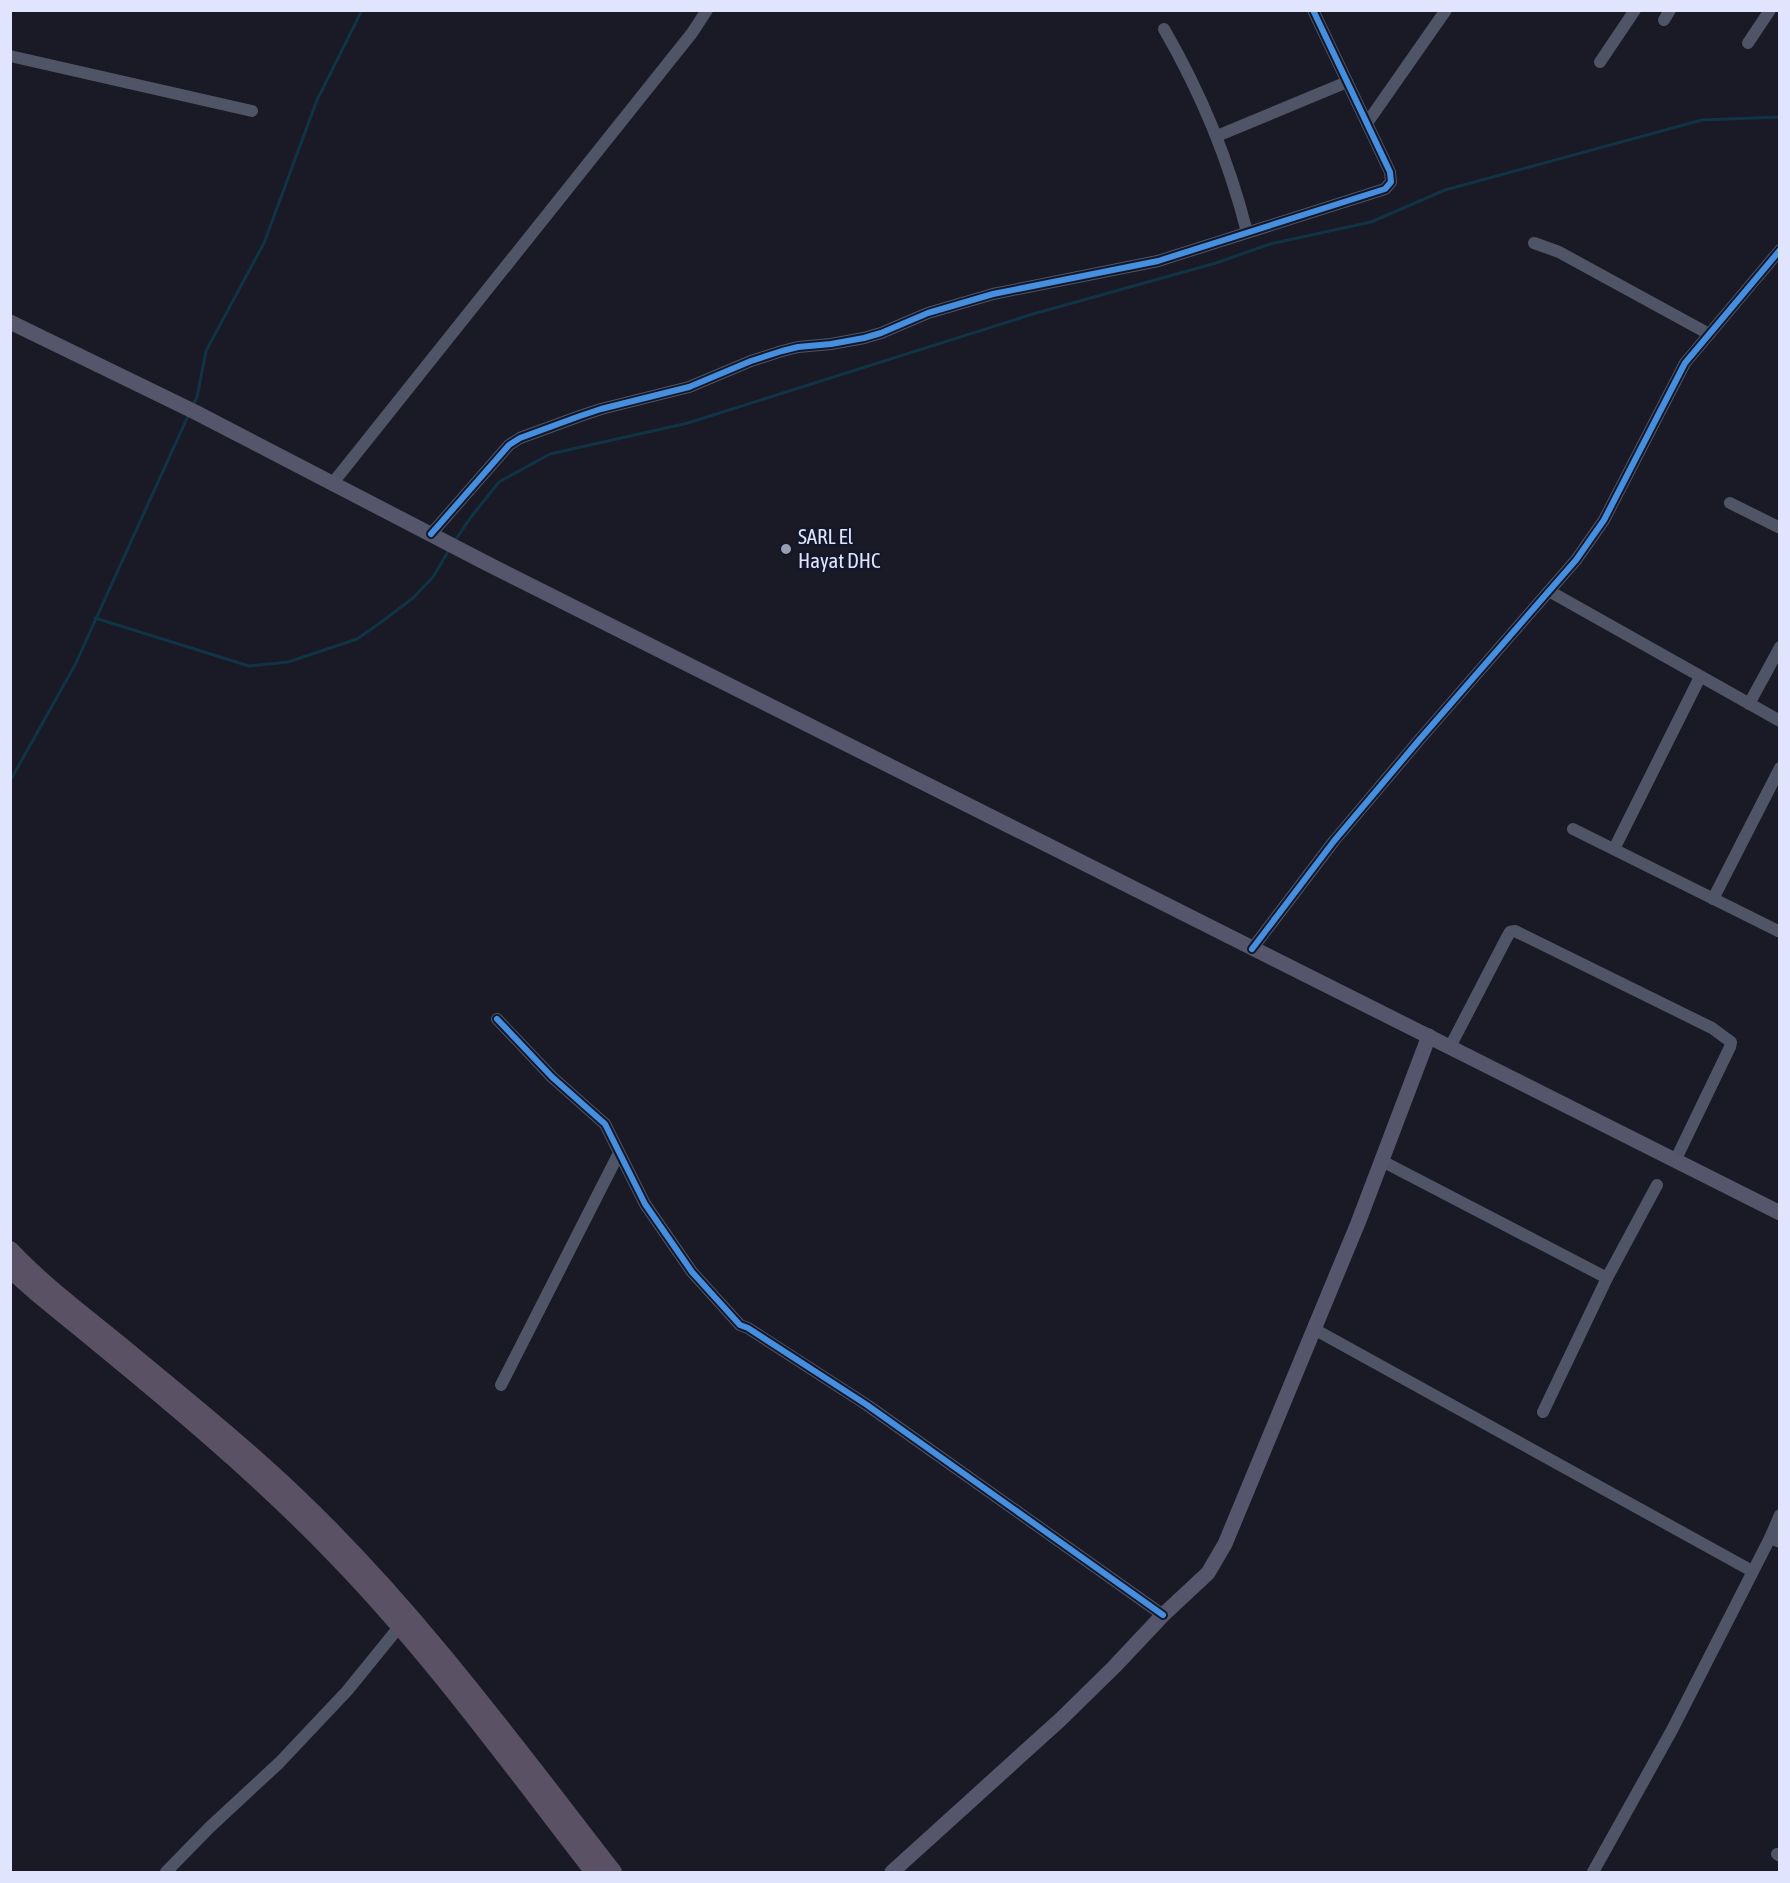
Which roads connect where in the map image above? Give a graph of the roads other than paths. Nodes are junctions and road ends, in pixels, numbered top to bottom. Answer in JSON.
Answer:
{"nodes":[{"id":1,"x":707,"y":10,"type":"edge"},
{"id":2,"x":1326,"y":10,"type":"edge"},
{"id":3,"x":1446,"y":10,"type":"edge"},
{"id":4,"x":1635,"y":10,"type":"edge"},
{"id":5,"x":1770,"y":10,"type":"edge"},
{"id":6,"x":1316,"y":16,"type":"edge"},
{"id":7,"x":1164,"y":29,"type":"dead end"},
{"id":8,"x":1748,"y":43,"type":"dead end"},
{"id":9,"x":10,"y":56,"type":"edge"},
{"id":10,"x":1600,"y":63,"type":"dead end"},
{"id":11,"x":1347,"y":82,"type":"junction"},
{"id":12,"x":252,"y":111,"type":"dead end"},
{"id":13,"x":1366,"y":123,"type":"junction"},
{"id":14,"x":1217,"y":136,"type":"junction"},
{"id":15,"x":1247,"y":232,"type":"junction"},
{"id":16,"x":1534,"y":243,"type":"dead end"},
{"id":17,"x":1779,"y":249,"type":"edge"},
{"id":18,"x":10,"y":322,"type":"edge"},
{"id":19,"x":1709,"y":334,"type":"junction"},
{"id":20,"x":332,"y":484,"type":"junction"},
{"id":21,"x":1730,"y":503,"type":"dead end"},
{"id":22,"x":1779,"y":528,"type":"edge"},
{"id":23,"x":444,"y":541,"type":"junction"},
{"id":24,"x":1549,"y":591,"type":"junction"},
{"id":25,"x":1779,"y":647,"type":"edge"},
{"id":26,"x":1700,"y":677,"type":"junction"},
{"id":27,"x":1749,"y":704,"type":"junction"},
{"id":28,"x":1779,"y":721,"type":"edge"},
{"id":29,"x":1779,"y":768,"type":"edge"},
{"id":30,"x":1573,"y":829,"type":"dead end"},
{"id":31,"x":1614,"y":849,"type":"junction"},
{"id":32,"x":1713,"y":899,"type":"junction"},
{"id":33,"x":1779,"y":932,"type":"edge"},
{"id":34,"x":1252,"y":949,"type":"junction"},
{"id":35,"x":497,"y":1019,"type":"dead end"},
{"id":36,"x":1429,"y":1036,"type":"junction"},
{"id":37,"x":1450,"y":1047,"type":"junction"},
{"id":38,"x":619,"y":1153,"type":"junction"},
{"id":39,"x":1382,"y":1161,"type":"junction"},
{"id":40,"x":1676,"y":1161,"type":"junction"},
{"id":41,"x":1657,"y":1185,"type":"dead end"},
{"id":42,"x":1779,"y":1214,"type":"edge"},
{"id":43,"x":10,"y":1250,"type":"edge"},
{"id":44,"x":10,"y":1269,"type":"edge"},
{"id":45,"x":1607,"y":1278,"type":"junction"},
{"id":46,"x":1314,"y":1329,"type":"junction"},
{"id":47,"x":501,"y":1385,"type":"dead end"},
{"id":48,"x":1543,"y":1412,"type":"dead end"},
{"id":49,"x":1779,"y":1515,"type":"edge"},
{"id":50,"x":1775,"y":1540,"type":"edge"},
{"id":51,"x":1752,"y":1571,"type":"junction"},
{"id":52,"x":1163,"y":1615,"type":"junction"},
{"id":53,"x":399,"y":1627,"type":"junction"},
{"id":54,"x":166,"y":1872,"type":"edge"},
{"id":55,"x":594,"y":1872,"type":"edge"},
{"id":56,"x":613,"y":1872,"type":"edge"},
{"id":57,"x":892,"y":1872,"type":"edge"},
{"id":58,"x":1593,"y":1872,"type":"edge"}],
"edges":[{"from":1,"to":20,"type":"street"},
{"from":2,"to":6,"type":"street"},
{"from":3,"to":13,"type":"street"},
{"from":4,"to":10,"type":"street"},
{"from":5,"to":8,"type":"street"},
{"from":6,"to":11,"type":"street"},
{"from":7,"to":14,"type":"street"},
{"from":9,"to":12,"type":"street"},
{"from":11,"to":13,"type":"street"},
{"from":11,"to":14,"type":"street"},
{"from":13,"to":15,"type":"street"},
{"from":14,"to":15,"type":"street"},
{"from":15,"to":23,"type":"street"},
{"from":16,"to":19,"type":"street"},
{"from":17,"to":19,"type":"street"},
{"from":18,"to":20,"type":"main road"},
{"from":19,"to":24,"type":"street"},
{"from":20,"to":23,"type":"main road"},
{"from":21,"to":22,"type":"street"},
{"from":23,"to":34,"type":"main road"},
{"from":24,"to":26,"type":"street"},
{"from":24,"to":34,"type":"street"},
{"from":25,"to":27,"type":"street"},
{"from":26,"to":27,"type":"street"},
{"from":26,"to":31,"type":"street"},
{"from":27,"to":28,"type":"street"},
{"from":29,"to":32,"type":"street"},
{"from":30,"to":31,"type":"street"},
{"from":31,"to":32,"type":"street"},
{"from":32,"to":33,"type":"street"},
{"from":34,"to":36,"type":"main road"},
{"from":35,"to":38,"type":"street"},
{"from":36,"to":37,"type":"main road"},
{"from":36,"to":39,"type":"main road"},
{"from":37,"to":40,"type":"main road"},
{"from":37,"to":40,"type":"street"},
{"from":38,"to":47,"type":"street"},
{"from":38,"to":52,"type":"street"},
{"from":39,"to":45,"type":"street"},
{"from":39,"to":46,"type":"main road"},
{"from":40,"to":42,"type":"main road"},
{"from":41,"to":45,"type":"street"},
{"from":43,"to":56,"type":"highway"},
{"from":44,"to":53,"type":"highway"},
{"from":45,"to":48,"type":"street"},
{"from":46,"to":51,"type":"street"},
{"from":46,"to":52,"type":"main road"},
{"from":49,"to":50,"type":"street"},
{"from":50,"to":51,"type":"street"},
{"from":51,"to":58,"type":"street"},
{"from":52,"to":57,"type":"main road"},
{"from":53,"to":54,"type":"street"},
{"from":53,"to":55,"type":"highway"}]}
